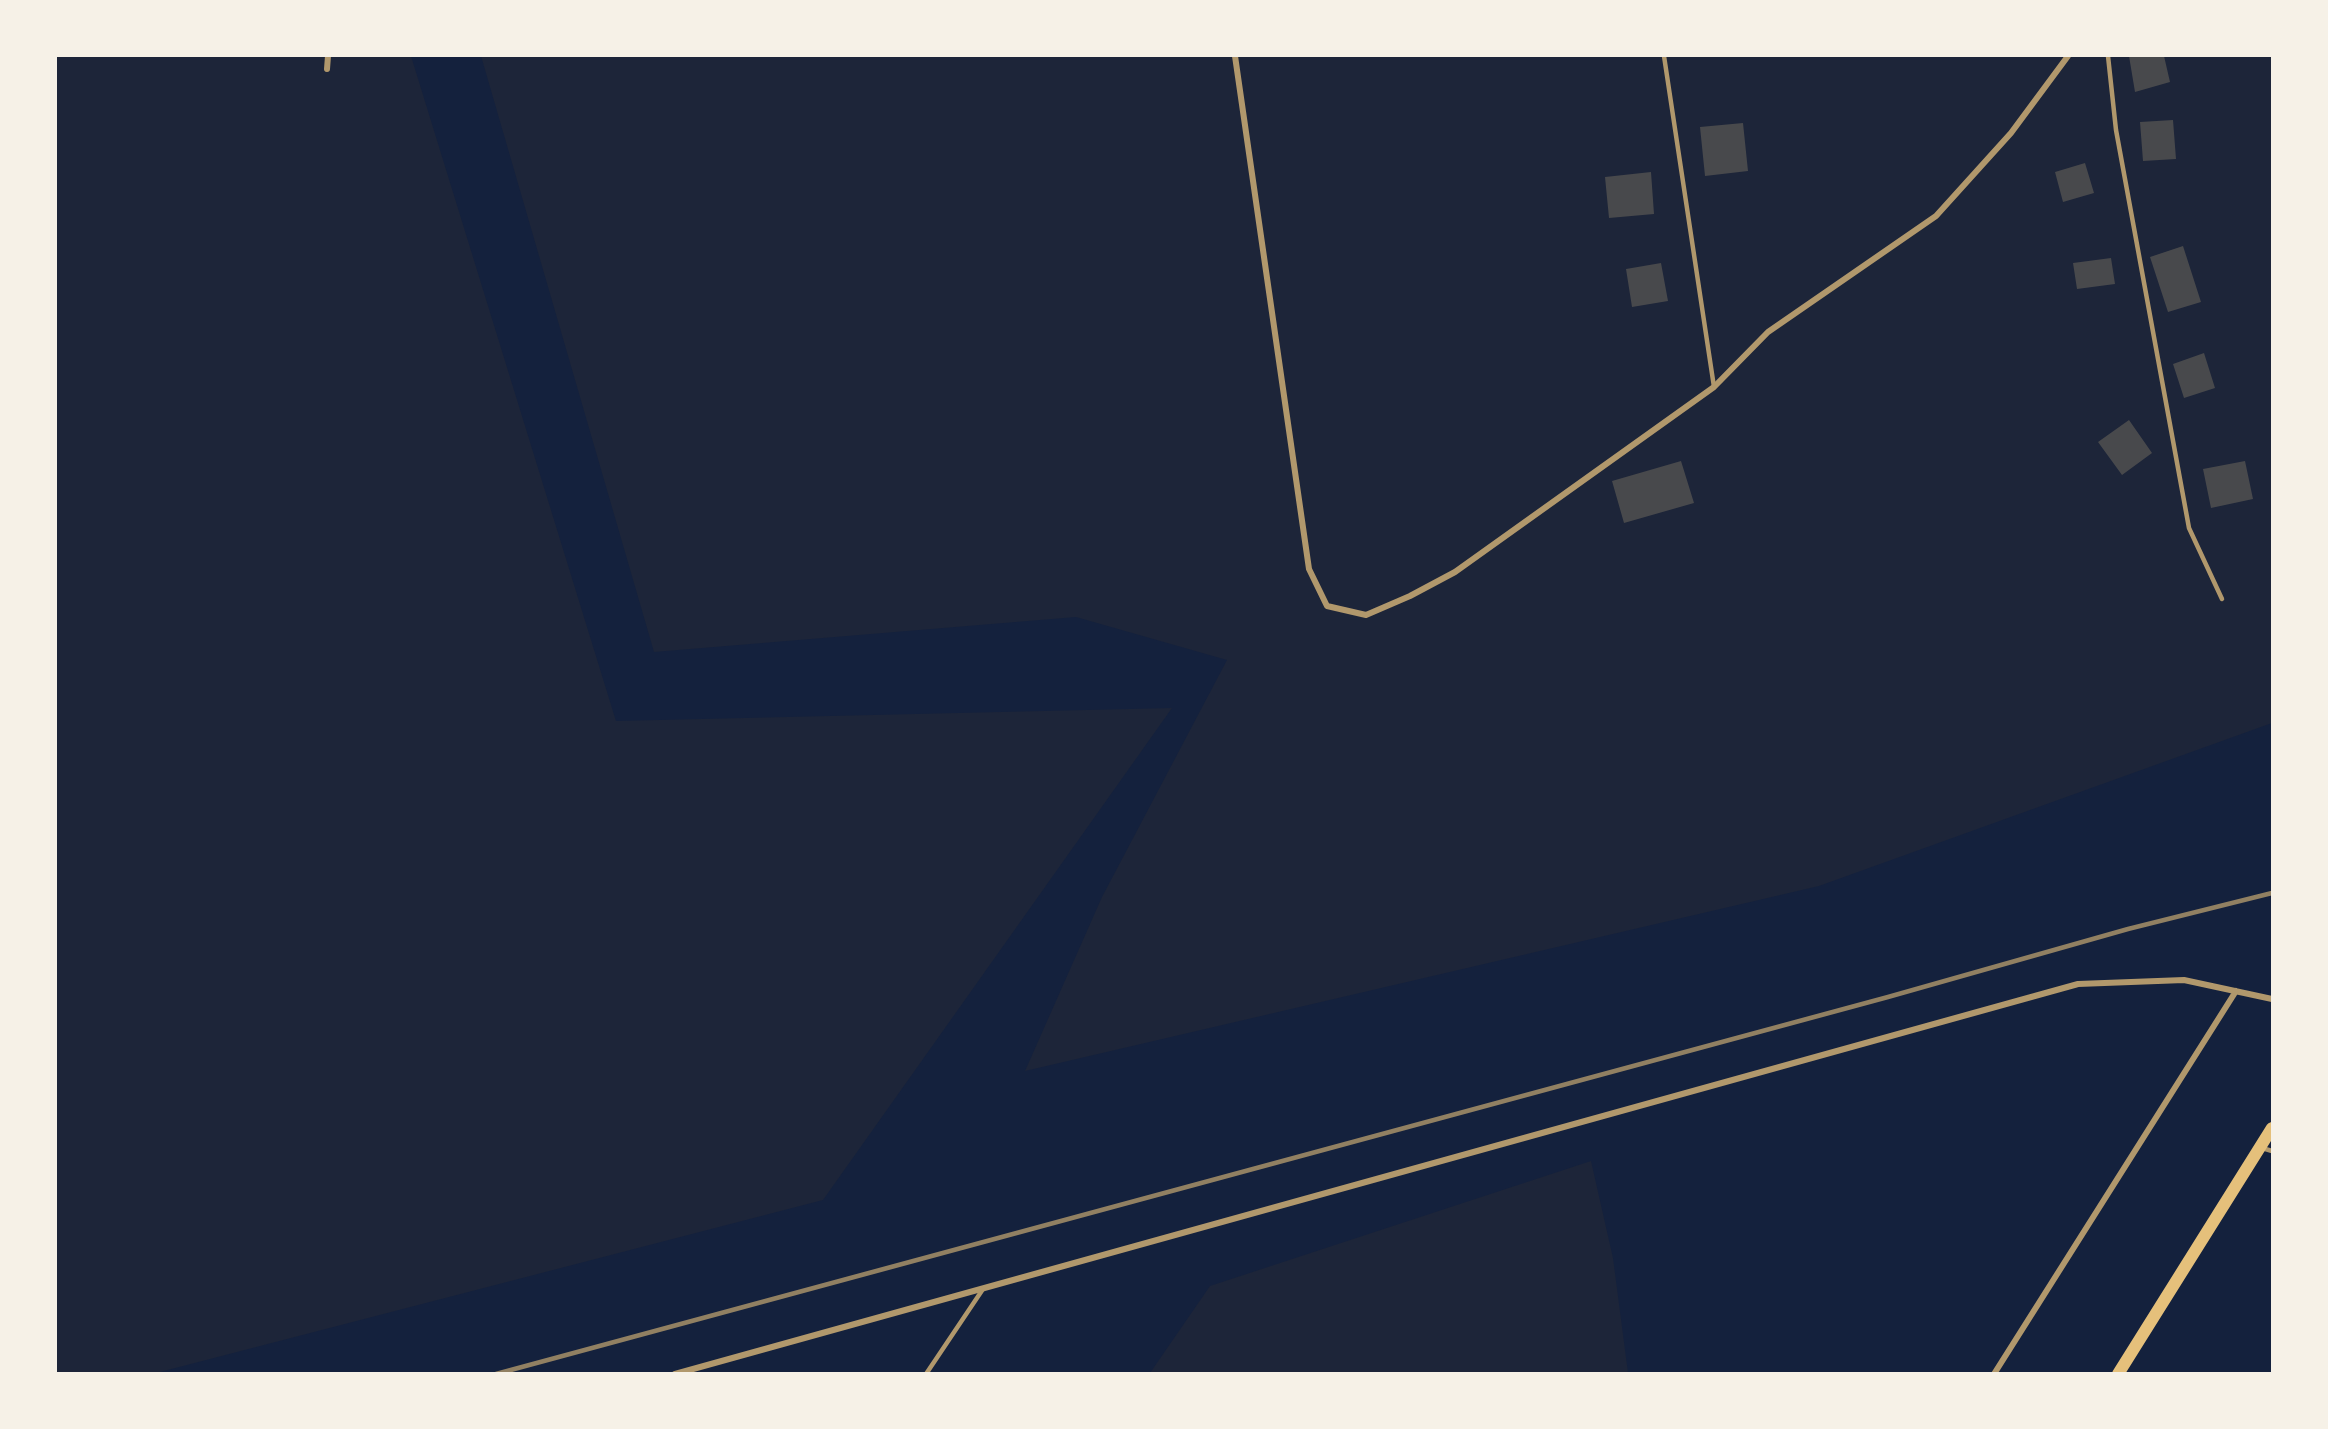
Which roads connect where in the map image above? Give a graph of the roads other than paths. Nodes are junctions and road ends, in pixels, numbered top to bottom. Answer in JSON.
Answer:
{"nodes":[{"id":1,"x":328,"y":56,"type":"edge"},
{"id":2,"x":1235,"y":56,"type":"edge"},
{"id":3,"x":1664,"y":56,"type":"edge"},
{"id":4,"x":2068,"y":56,"type":"edge"},
{"id":5,"x":2108,"y":56,"type":"edge"},
{"id":6,"x":327,"y":69,"type":"dead end"},
{"id":7,"x":1714,"y":387,"type":"junction"},
{"id":8,"x":2223,"y":598,"type":"dead end"},
{"id":9,"x":2236,"y":992,"type":"junction"},
{"id":10,"x":2272,"y":999,"type":"edge"},
{"id":11,"x":2272,"y":1128,"type":"edge"},
{"id":12,"x":2260,"y":1147,"type":"junction"},
{"id":13,"x":2272,"y":1151,"type":"edge"},
{"id":14,"x":984,"y":1287,"type":"junction"},
{"id":15,"x":675,"y":1374,"type":"edge"},
{"id":16,"x":926,"y":1374,"type":"edge"},
{"id":17,"x":1994,"y":1374,"type":"edge"},
{"id":18,"x":2118,"y":1374,"type":"edge"}],
"edges":[{"from":1,"to":6,"type":"street"},
{"from":2,"to":7,"type":"street"},
{"from":3,"to":7,"type":"lane"},
{"from":4,"to":7,"type":"street"},
{"from":5,"to":8,"type":"lane"},
{"from":9,"to":10,"type":"street"},
{"from":9,"to":14,"type":"street"},
{"from":9,"to":17,"type":"street"},
{"from":11,"to":12,"type":"main road"},
{"from":12,"to":13,"type":"lane"},
{"from":12,"to":18,"type":"main road"},
{"from":14,"to":15,"type":"street"},
{"from":14,"to":16,"type":"lane"}]}
